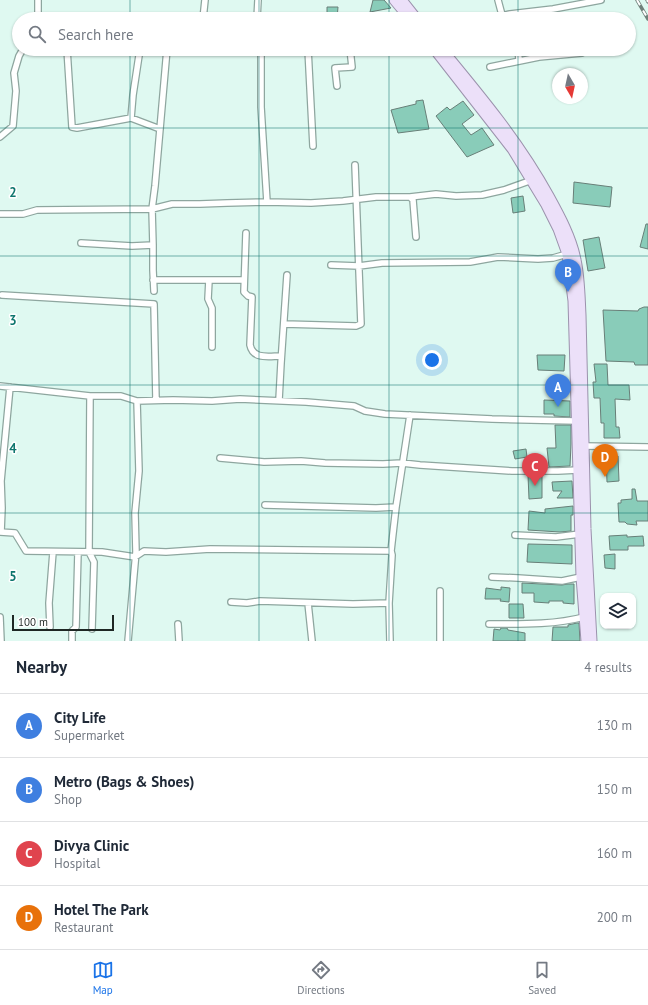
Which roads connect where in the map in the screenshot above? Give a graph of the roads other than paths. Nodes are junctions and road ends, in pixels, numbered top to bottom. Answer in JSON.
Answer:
{"nodes":[{"id":1,"x":38,"y":0,"type":"edge"},
{"id":2,"x":205,"y":0,"type":"edge"},
{"id":3,"x":258,"y":0,"type":"edge"},
{"id":4,"x":394,"y":0,"type":"edge"},
{"id":5,"x":402,"y":0,"type":"edge"},
{"id":6,"x":498,"y":0,"type":"edge"},
{"id":7,"x":601,"y":0,"type":"edge"},
{"id":8,"x":38,"y":12,"type":"edge"},
{"id":9,"x":204,"y":12,"type":"edge"},
{"id":10,"x":257,"y":12,"type":"edge"},
{"id":11,"x":404,"y":12,"type":"edge"},
{"id":12,"x":411,"y":12,"type":"edge"},
{"id":13,"x":501,"y":12,"type":"edge"},
{"id":14,"x":531,"y":12,"type":"edge"},
{"id":15,"x":19,"y":56,"type":"edge"},
{"id":16,"x":68,"y":56,"type":"edge"},
{"id":17,"x":139,"y":56,"type":"edge"},
{"id":18,"x":166,"y":56,"type":"edge"},
{"id":19,"x":261,"y":56,"type":"edge"},
{"id":20,"x":308,"y":56,"type":"edge"},
{"id":21,"x":351,"y":56,"type":"edge"},
{"id":22,"x":439,"y":56,"type":"edge"},
{"id":23,"x":448,"y":56,"type":"edge"},
{"id":24,"x":519,"y":56,"type":"edge"},
{"id":25,"x":550,"y":56,"type":"edge"},
{"id":26,"x":520,"y":60,"type":"junction"},
{"id":27,"x":490,"y":67,"type":"dead end"},
{"id":28,"x":337,"y":86,"type":"dead end"},
{"id":29,"x":132,"y":118,"type":"junction"},
{"id":30,"x":160,"y":129,"type":"junction"},
{"id":31,"x":0,"y":137,"type":"edge"},
{"id":32,"x":313,"y":146,"type":"dead end"},
{"id":33,"x":355,"y":165,"type":"dead end"},
{"id":34,"x":532,"y":180,"type":"junction"},
{"id":35,"x":410,"y":197,"type":"junction"},
{"id":36,"x":356,"y":200,"type":"junction"},
{"id":37,"x":267,"y":202,"type":"junction"},
{"id":38,"x":152,"y":209,"type":"junction"},
{"id":39,"x":0,"y":214,"type":"edge"},
{"id":40,"x":246,"y":233,"type":"dead end"},
{"id":41,"x":416,"y":237,"type":"dead end"},
{"id":42,"x":81,"y":244,"type":"dead end"},
{"id":43,"x":153,"y":245,"type":"junction"},
{"id":44,"x":567,"y":254,"type":"junction"},
{"id":45,"x":331,"y":264,"type":"dead end"},
{"id":46,"x":359,"y":266,"type":"junction"},
{"id":47,"x":287,"y":274,"type":"dead end"},
{"id":48,"x":153,"y":280,"type":"junction"},
{"id":49,"x":209,"y":280,"type":"junction"},
{"id":50,"x":244,"y":280,"type":"junction"},
{"id":51,"x":154,"y":291,"type":"dead end"},
{"id":52,"x":2,"y":295,"type":"dead end"},
{"id":53,"x":284,"y":324,"type":"junction"},
{"id":54,"x":212,"y":347,"type":"dead end"},
{"id":55,"x":281,"y":356,"type":"junction"},
{"id":56,"x":0,"y":386,"type":"edge"},
{"id":57,"x":10,"y":387,"type":"junction"},
{"id":58,"x":90,"y":396,"type":"junction"},
{"id":59,"x":156,"y":400,"type":"junction"},
{"id":60,"x":279,"y":400,"type":"junction"},
{"id":61,"x":137,"y":401,"type":"junction"},
{"id":62,"x":410,"y":415,"type":"junction"},
{"id":63,"x":576,"y":421,"type":"junction"},
{"id":64,"x":584,"y":446,"type":"junction"},
{"id":65,"x":648,"y":446,"type":"edge"},
{"id":66,"x":220,"y":458,"type":"dead end"},
{"id":67,"x":402,"y":463,"type":"junction"},
{"id":68,"x":578,"y":470,"type":"junction"},
{"id":69,"x":265,"y":505,"type":"dead end"},
{"id":70,"x":396,"y":507,"type":"junction"},
{"id":71,"x":1,"y":532,"type":"edge"},
{"id":72,"x":580,"y":534,"type":"junction"},
{"id":73,"x":514,"y":535,"type":"dead end"},
{"id":74,"x":391,"y":551,"type":"junction"},
{"id":75,"x":53,"y":552,"type":"junction"},
{"id":76,"x":78,"y":552,"type":"junction"},
{"id":77,"x":89,"y":552,"type":"junction"},
{"id":78,"x":135,"y":557,"type":"junction"},
{"id":79,"x":492,"y":577,"type":"dead end"},
{"id":80,"x":581,"y":577,"type":"junction"},
{"id":81,"x":440,"y":591,"type":"dead end"},
{"id":82,"x":231,"y":602,"type":"dead end"},
{"id":83,"x":308,"y":603,"type":"junction"},
{"id":84,"x":389,"y":603,"type":"junction"},
{"id":85,"x":0,"y":617,"type":"edge"},
{"id":86,"x":584,"y":617,"type":"junction"},
{"id":87,"x":178,"y":624,"type":"dead end"},
{"id":88,"x":489,"y":624,"type":"dead end"},
{"id":89,"x":50,"y":627,"type":"dead end"},
{"id":90,"x":92,"y":629,"type":"dead end"},
{"id":91,"x":1,"y":641,"type":"edge"},
{"id":92,"x":72,"y":641,"type":"edge"},
{"id":93,"x":128,"y":641,"type":"edge"},
{"id":94,"x":179,"y":641,"type":"edge"},
{"id":95,"x":312,"y":641,"type":"edge"},
{"id":96,"x":390,"y":641,"type":"edge"},
{"id":97,"x":440,"y":641,"type":"edge"},
{"id":98,"x":586,"y":641,"type":"edge"},
{"id":99,"x":592,"y":641,"type":"edge"}],
"edges":[{"from":1,"to":8,"type":"street"},
{"from":2,"to":9,"type":"street"},
{"from":3,"to":10,"type":"street"},
{"from":4,"to":11,"type":"main road"},
{"from":5,"to":12,"type":"main road"},
{"from":6,"to":13,"type":"street"},
{"from":7,"to":14,"type":"street"},
{"from":15,"to":31,"type":"street"},
{"from":16,"to":29,"type":"street"},
{"from":17,"to":29,"type":"street"},
{"from":18,"to":30,"type":"street"},
{"from":19,"to":37,"type":"street"},
{"from":20,"to":32,"type":"street"},
{"from":21,"to":28,"type":"street"},
{"from":22,"to":34,"type":"main road"},
{"from":23,"to":64,"type":"main road"},
{"from":24,"to":26,"type":"street"},
{"from":25,"to":26,"type":"street"},
{"from":26,"to":27,"type":"street"},
{"from":29,"to":30,"type":"street"},
{"from":30,"to":38,"type":"street"},
{"from":33,"to":36,"type":"street"},
{"from":34,"to":35,"type":"street"},
{"from":34,"to":44,"type":"main road"},
{"from":35,"to":36,"type":"street"},
{"from":35,"to":41,"type":"street"},
{"from":36,"to":37,"type":"street"},
{"from":36,"to":46,"type":"street"},
{"from":37,"to":38,"type":"street"},
{"from":38,"to":39,"type":"street"},
{"from":38,"to":43,"type":"street"},
{"from":40,"to":50,"type":"street"},
{"from":42,"to":43,"type":"street"},
{"from":43,"to":48,"type":"street"},
{"from":44,"to":46,"type":"street"},
{"from":44,"to":63,"type":"main road"},
{"from":45,"to":46,"type":"street"},
{"from":46,"to":53,"type":"street"},
{"from":47,"to":53,"type":"street"},
{"from":48,"to":49,"type":"street"},
{"from":48,"to":51,"type":"street"},
{"from":49,"to":50,"type":"street"},
{"from":49,"to":54,"type":"street"},
{"from":50,"to":55,"type":"street"},
{"from":52,"to":59,"type":"street"},
{"from":53,"to":55,"type":"street"},
{"from":55,"to":60,"type":"street"},
{"from":56,"to":57,"type":"street"},
{"from":57,"to":58,"type":"street"},
{"from":57,"to":71,"type":"street"},
{"from":58,"to":61,"type":"street"},
{"from":58,"to":77,"type":"street"},
{"from":59,"to":60,"type":"street"},
{"from":59,"to":61,"type":"street"},
{"from":60,"to":62,"type":"street"},
{"from":61,"to":78,"type":"street"},
{"from":62,"to":63,"type":"street"},
{"from":62,"to":67,"type":"street"},
{"from":63,"to":68,"type":"main road"},
{"from":64,"to":65,"type":"street"},
{"from":64,"to":99,"type":"main road"},
{"from":66,"to":67,"type":"street"},
{"from":67,"to":68,"type":"street"},
{"from":67,"to":70,"type":"street"},
{"from":68,"to":72,"type":"main road"},
{"from":69,"to":70,"type":"street"},
{"from":70,"to":74,"type":"street"},
{"from":71,"to":75,"type":"street"},
{"from":72,"to":73,"type":"street"},
{"from":72,"to":80,"type":"main road"},
{"from":74,"to":78,"type":"street"},
{"from":74,"to":84,"type":"street"},
{"from":75,"to":76,"type":"street"},
{"from":75,"to":89,"type":"street"},
{"from":76,"to":77,"type":"street"},
{"from":76,"to":92,"type":"street"},
{"from":77,"to":78,"type":"street"},
{"from":77,"to":90,"type":"street"},
{"from":78,"to":93,"type":"street"},
{"from":79,"to":80,"type":"street"},
{"from":80,"to":86,"type":"main road"},
{"from":81,"to":97,"type":"street"},
{"from":82,"to":83,"type":"street"},
{"from":83,"to":84,"type":"street"},
{"from":83,"to":95,"type":"street"},
{"from":84,"to":96,"type":"street"},
{"from":85,"to":91,"type":"street"},
{"from":86,"to":88,"type":"street"},
{"from":86,"to":98,"type":"main road"},
{"from":87,"to":94,"type":"street"}]}
